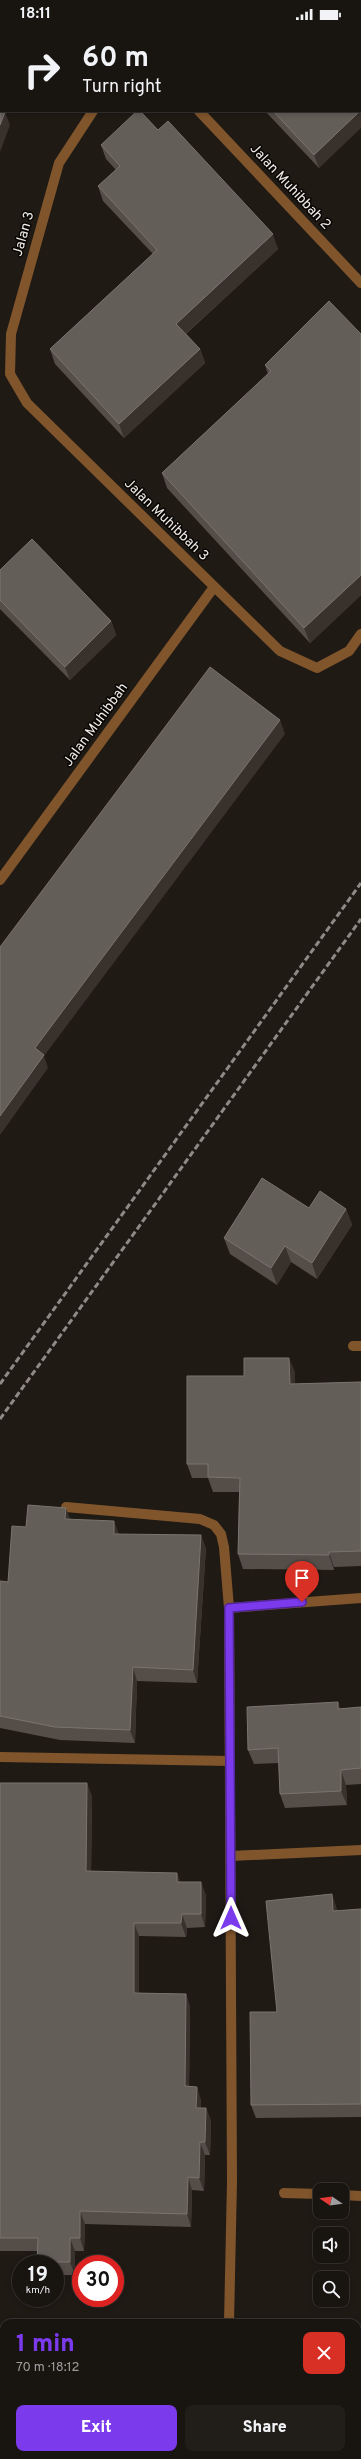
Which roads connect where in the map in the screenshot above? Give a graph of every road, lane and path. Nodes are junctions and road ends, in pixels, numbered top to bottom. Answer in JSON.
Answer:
{"nodes":[{"id":1,"x":92,"y":112,"type":"edge"},
{"id":2,"x":200,"y":112,"type":"edge"},
{"id":3,"x":361,"y":283,"type":"edge"},
{"id":4,"x":10,"y":374,"type":"joint"},
{"id":5,"x":214,"y":587,"type":"junction"},
{"id":6,"x":361,"y":634,"type":"edge"},
{"id":7,"x":0,"y":880,"type":"edge"},
{"id":8,"x":66,"y":1507,"type":"edge"},
{"id":9,"x":361,"y":1598,"type":"edge"},
{"id":10,"x":229,"y":1608,"type":"junction"},
{"id":11,"x":0,"y":1757,"type":"edge"},
{"id":12,"x":230,"y":1761,"type":"junction"},
{"id":13,"x":361,"y":1850,"type":"edge"},
{"id":14,"x":231,"y":1856,"type":"junction"},
{"id":15,"x":284,"y":2192,"type":"dead end"},
{"id":16,"x":313,"y":2194,"type":"edge"},
{"id":17,"x":349,"y":2195,"type":"edge"},
{"id":18,"x":361,"y":2196,"type":"edge"},
{"id":19,"x":229,"y":2319,"type":"edge"}],
"edges":[{"from":1,"to":4,"type":"street","name":"Jalan 3"},
{"from":2,"to":3,"type":"street","name":"Jalan Muhibbah 2"},
{"from":4,"to":5,"type":"street","name":"Jalan Muhibbah 3"},
{"from":5,"to":6,"type":"street","name":"Jalan Muhibbah 3"},
{"from":5,"to":7,"type":"street","name":"Jalan Muhibbah"},
{"from":8,"to":10,"type":"street"},
{"from":9,"to":10,"type":"street"},
{"from":10,"to":12,"type":"street"},
{"from":11,"to":12,"type":"street"},
{"from":12,"to":14,"type":"street"},
{"from":13,"to":14,"type":"street"},
{"from":14,"to":19,"type":"street"},
{"from":15,"to":16,"type":"street"},
{"from":17,"to":18,"type":"street"}]}
